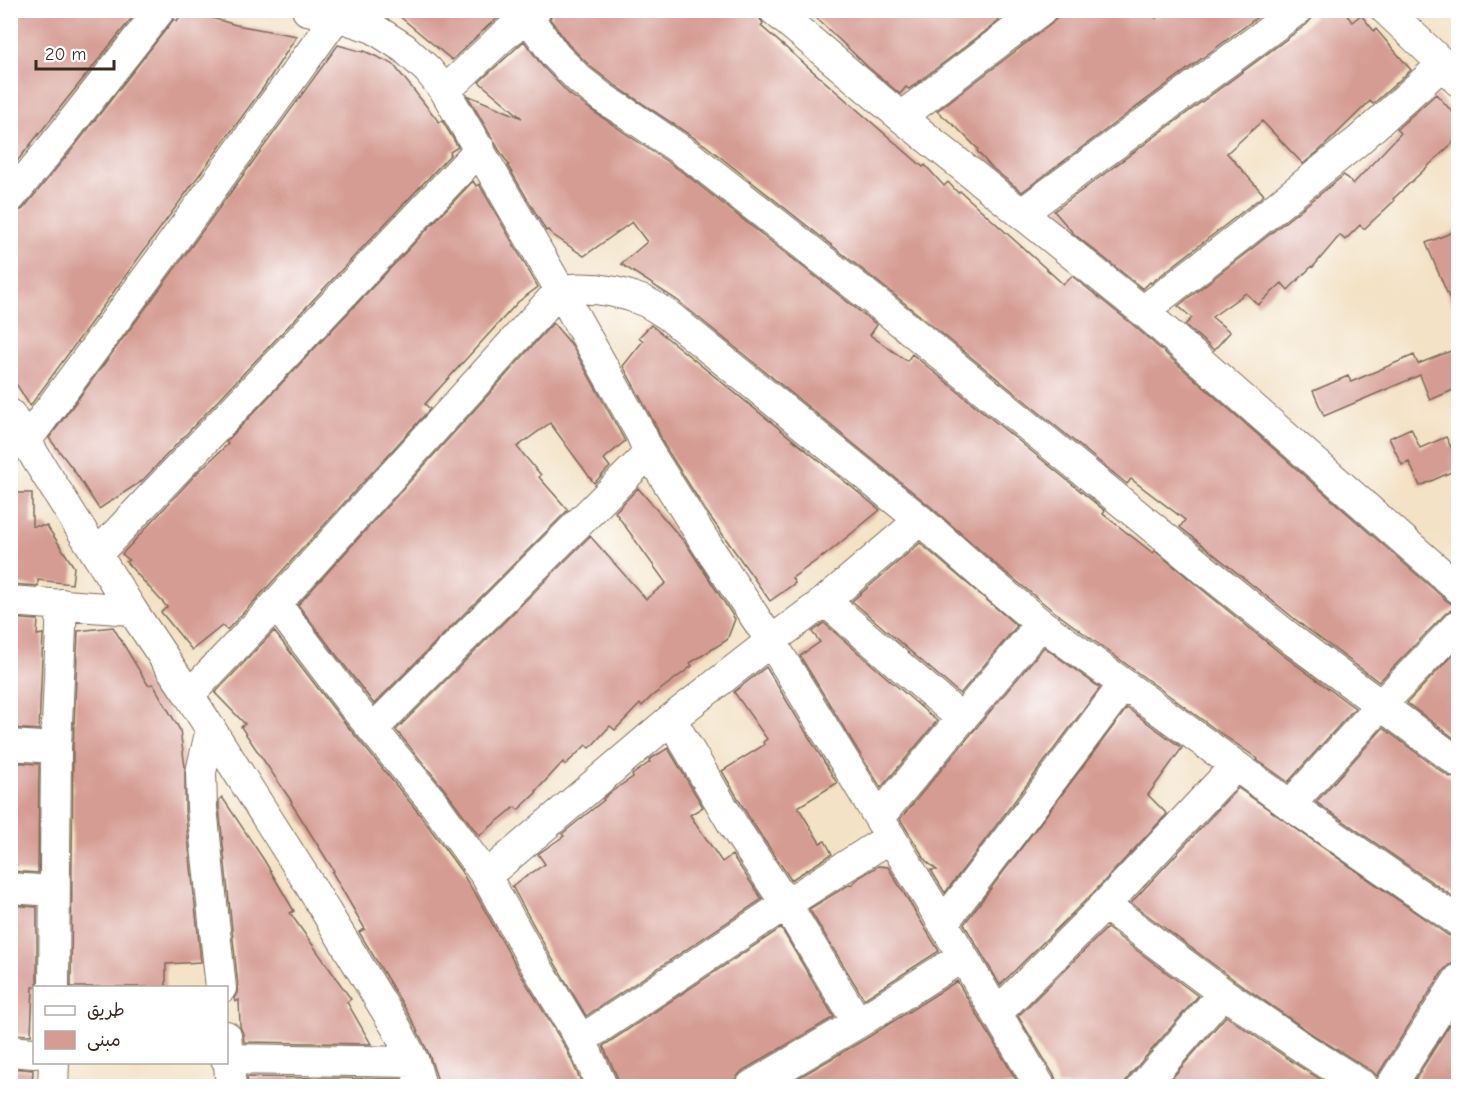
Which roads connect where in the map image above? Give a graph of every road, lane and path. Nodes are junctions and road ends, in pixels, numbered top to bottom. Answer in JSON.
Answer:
{"nodes":[{"id":1,"x":160,"y":10,"type":"edge"},
{"id":2,"x":308,"y":10,"type":"edge"},
{"id":3,"x":1041,"y":10,"type":"edge"},
{"id":4,"x":1297,"y":10,"type":"edge"},
{"id":5,"x":1386,"y":10,"type":"edge"},
{"id":6,"x":778,"y":12,"type":"edge"},
{"id":7,"x":338,"y":13,"type":"edge"},
{"id":8,"x":532,"y":14,"type":"edge"},
{"id":9,"x":1451,"y":73,"type":"edge"},
{"id":10,"x":445,"y":91,"type":"junction"},
{"id":11,"x":901,"y":117,"type":"junction"},
{"id":12,"x":480,"y":149,"type":"junction"},
{"id":13,"x":10,"y":198,"type":"edge"},
{"id":14,"x":1022,"y":213,"type":"junction"},
{"id":15,"x":560,"y":290,"type":"junction"},
{"id":16,"x":1143,"y":311,"type":"junction"},
{"id":17,"x":10,"y":414,"type":"edge"},
{"id":18,"x":649,"y":453,"type":"junction"},
{"id":19,"x":25,"y":455,"type":"edge"},
{"id":20,"x":920,"y":520,"type":"junction"},
{"id":21,"x":97,"y":554,"type":"junction"},
{"id":22,"x":1458,"y":588,"type":"edge"},
{"id":23,"x":10,"y":601,"type":"edge"},
{"id":24,"x":825,"y":601,"type":"junction"},
{"id":25,"x":62,"y":604,"type":"junction"},
{"id":26,"x":276,"y":604,"type":"junction"},
{"id":27,"x":132,"y":610,"type":"junction"},
{"id":28,"x":1041,"y":624,"type":"junction"},
{"id":29,"x":1458,"y":625,"type":"edge"},
{"id":30,"x":771,"y":641,"type":"junction"},
{"id":31,"x":1124,"y":684,"type":"junction"},
{"id":32,"x":189,"y":695,"type":"junction"},
{"id":33,"x":1381,"y":705,"type":"junction"},
{"id":34,"x":671,"y":719,"type":"junction"},
{"id":35,"x":962,"y":719,"type":"junction"},
{"id":36,"x":211,"y":729,"type":"junction"},
{"id":37,"x":373,"y":729,"type":"junction"},
{"id":38,"x":10,"y":745,"type":"edge"},
{"id":39,"x":56,"y":748,"type":"junction"},
{"id":40,"x":1458,"y":762,"type":"edge"},
{"id":41,"x":1235,"y":766,"type":"junction"},
{"id":42,"x":1290,"y":805,"type":"junction"},
{"id":43,"x":885,"y":827,"type":"junction"},
{"id":44,"x":486,"y":876,"type":"junction"},
{"id":45,"x":10,"y":888,"type":"edge"},
{"id":46,"x":54,"y":891,"type":"junction"},
{"id":47,"x":786,"y":904,"type":"junction"},
{"id":48,"x":1105,"y":905,"type":"junction"},
{"id":49,"x":1458,"y":921,"type":"edge"},
{"id":50,"x":943,"y":922,"type":"junction"},
{"id":51,"x":962,"y":957,"type":"junction"},
{"id":52,"x":1458,"y":980,"type":"edge"},
{"id":53,"x":54,"y":986,"type":"edge"},
{"id":54,"x":221,"y":986,"type":"edge"},
{"id":55,"x":1223,"y":993,"type":"junction"},
{"id":56,"x":997,"y":1013,"type":"junction"},
{"id":57,"x":858,"y":1023,"type":"junction"},
{"id":58,"x":581,"y":1040,"type":"junction"},
{"id":59,"x":10,"y":1051,"type":"edge"},
{"id":60,"x":33,"y":1053,"type":"edge"},
{"id":61,"x":228,"y":1060,"type":"edge"},
{"id":62,"x":54,"y":1064,"type":"edge"},
{"id":63,"x":417,"y":1074,"type":"edge"},
{"id":64,"x":53,"y":1086,"type":"edge"},
{"id":65,"x":602,"y":1086,"type":"edge"},
{"id":66,"x":752,"y":1086,"type":"edge"},
{"id":67,"x":1040,"y":1086,"type":"edge"},
{"id":68,"x":1143,"y":1086,"type":"edge"},
{"id":69,"x":1363,"y":1086,"type":"edge"},
{"id":70,"x":1391,"y":1086,"type":"edge"}],
"edges":[{"from":1,"to":13,"type":"street"},
{"from":2,"to":7,"type":"street"},
{"from":3,"to":11,"type":"street"},
{"from":4,"to":14,"type":"street"},
{"from":5,"to":9,"type":"street"},
{"from":6,"to":11,"type":"street"},
{"from":7,"to":10,"type":"street"},
{"from":7,"to":19,"type":"street"},
{"from":8,"to":10,"type":"street"},
{"from":8,"to":33,"type":"street"},
{"from":9,"to":16,"type":"street"},
{"from":10,"to":12,"type":"street"},
{"from":11,"to":14,"type":"street"},
{"from":12,"to":15,"type":"street"},
{"from":12,"to":21,"type":"street"},
{"from":14,"to":16,"type":"street"},
{"from":15,"to":18,"type":"street"},
{"from":15,"to":20,"type":"street"},
{"from":15,"to":26,"type":"street"},
{"from":16,"to":22,"type":"street"},
{"from":17,"to":19,"type":"street"},
{"from":18,"to":30,"type":"street"},
{"from":18,"to":37,"type":"street"},
{"from":19,"to":21,"type":"street"},
{"from":20,"to":24,"type":"street"},
{"from":20,"to":28,"type":"street"},
{"from":21,"to":27,"type":"street"},
{"from":23,"to":25,"type":"street"},
{"from":24,"to":30,"type":"street"},
{"from":24,"to":35,"type":"street"},
{"from":25,"to":27,"type":"street"},
{"from":25,"to":39,"type":"street"},
{"from":26,"to":32,"type":"street"},
{"from":26,"to":37,"type":"street"},
{"from":27,"to":32,"type":"street"},
{"from":28,"to":31,"type":"street"},
{"from":28,"to":35,"type":"street"},
{"from":29,"to":33,"type":"street"},
{"from":30,"to":34,"type":"street"},
{"from":30,"to":43,"type":"street"},
{"from":31,"to":41,"type":"street"},
{"from":31,"to":50,"type":"street"},
{"from":32,"to":36,"type":"street"},
{"from":33,"to":40,"type":"street"},
{"from":33,"to":42,"type":"street"},
{"from":34,"to":44,"type":"street"},
{"from":34,"to":47,"type":"street"},
{"from":35,"to":43,"type":"street"},
{"from":36,"to":54,"type":"street"},
{"from":36,"to":63,"type":"street"},
{"from":37,"to":44,"type":"street"},
{"from":38,"to":39,"type":"street"},
{"from":39,"to":46,"type":"street"},
{"from":41,"to":42,"type":"street"},
{"from":41,"to":48,"type":"street"},
{"from":42,"to":49,"type":"street"},
{"from":43,"to":47,"type":"street"},
{"from":43,"to":50,"type":"street"},
{"from":44,"to":58,"type":"street"},
{"from":45,"to":46,"type":"street"},
{"from":46,"to":53,"type":"street"},
{"from":47,"to":57,"type":"street"},
{"from":47,"to":58,"type":"street"},
{"from":48,"to":55,"type":"street"},
{"from":48,"to":56,"type":"street"},
{"from":50,"to":51,"type":"street"},
{"from":51,"to":56,"type":"street"},
{"from":51,"to":57,"type":"street"},
{"from":52,"to":70,"type":"street"},
{"from":55,"to":68,"type":"street"},
{"from":55,"to":69,"type":"street"},
{"from":56,"to":67,"type":"street"},
{"from":57,"to":66,"type":"street"},
{"from":58,"to":65,"type":"street"},
{"from":59,"to":60,"type":"street"},
{"from":61,"to":63,"type":"street"},
{"from":62,"to":64,"type":"street"}]}
